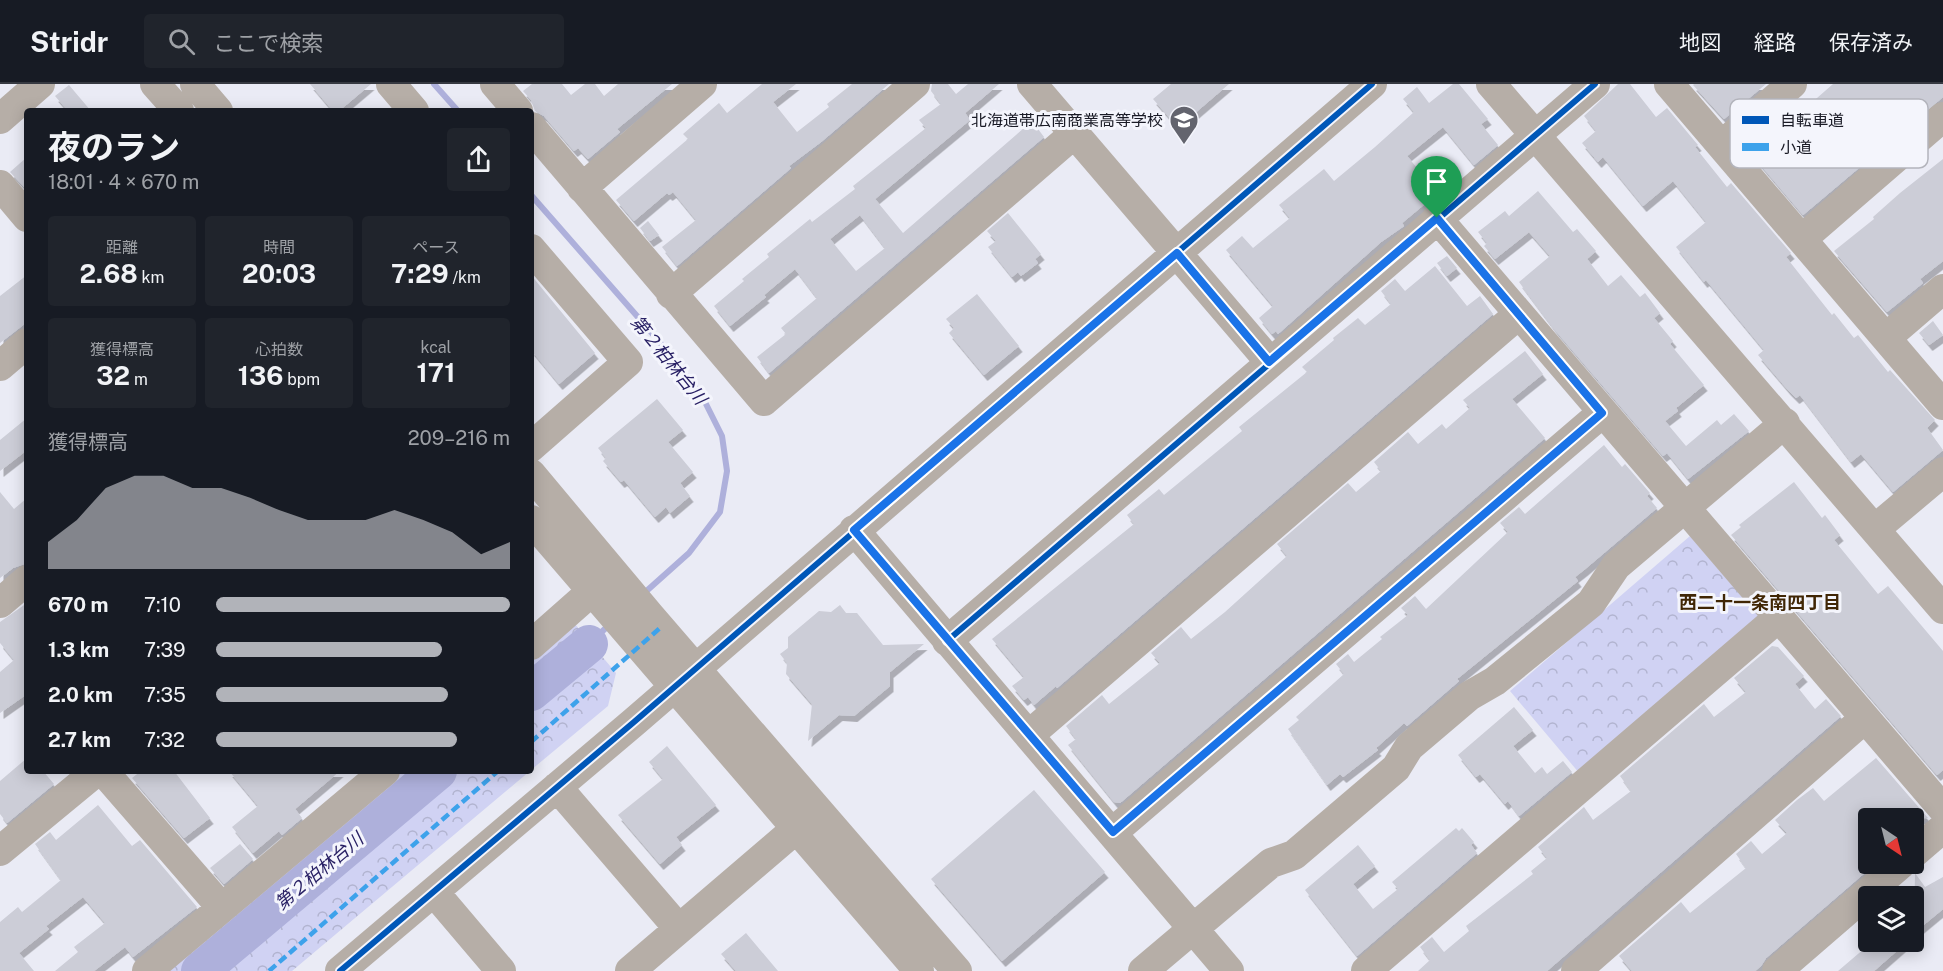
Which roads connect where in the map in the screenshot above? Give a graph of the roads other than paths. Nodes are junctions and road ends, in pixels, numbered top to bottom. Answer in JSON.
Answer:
{"nodes":[{"id":1,"x":40,"y":84,"type":"edge"},
{"id":2,"x":155,"y":84,"type":"edge"},
{"id":3,"x":195,"y":84,"type":"edge"},
{"id":4,"x":391,"y":84,"type":"edge"},
{"id":5,"x":495,"y":84,"type":"edge"},
{"id":6,"x":702,"y":84,"type":"edge"},
{"id":7,"x":915,"y":84,"type":"edge"},
{"id":8,"x":1032,"y":84,"type":"edge"},
{"id":9,"x":1372,"y":84,"type":"edge"},
{"id":10,"x":1491,"y":84,"type":"edge"},
{"id":11,"x":1595,"y":84,"type":"edge"},
{"id":12,"x":1669,"y":84,"type":"edge"},
{"id":13,"x":1792,"y":84,"type":"edge"},
{"id":14,"x":1775,"y":99,"type":"edge"},
{"id":15,"x":175,"y":108,"type":"edge"},
{"id":16,"x":215,"y":108,"type":"edge"},
{"id":17,"x":411,"y":108,"type":"edge"},
{"id":18,"x":515,"y":108,"type":"edge"},
{"id":19,"x":1943,"y":117,"type":"edge"},
{"id":20,"x":0,"y":119,"type":"edge"},
{"id":21,"x":1928,"y":130,"type":"edge"},
{"id":22,"x":534,"y":131,"type":"edge"},
{"id":23,"x":1075,"y":133,"type":"junction"},
{"id":24,"x":1534,"y":135,"type":"junction"},
{"id":25,"x":1730,"y":138,"type":"edge"},
{"id":26,"x":1722,"y":145,"type":"junction"},
{"id":27,"x":1730,"y":154,"type":"edge"},
{"id":28,"x":1742,"y":168,"type":"edge"},
{"id":29,"x":1884,"y":168,"type":"edge"},
{"id":30,"x":0,"y":185,"type":"edge"},
{"id":31,"x":582,"y":188,"type":"junction"},
{"id":32,"x":24,"y":213,"type":"edge"},
{"id":33,"x":1437,"y":218,"type":"junction"},
{"id":34,"x":1802,"y":239,"type":"junction"},
{"id":35,"x":534,"y":253,"type":"edge"},
{"id":36,"x":1177,"y":253,"type":"junction"},
{"id":37,"x":1943,"y":289,"type":"edge"},
{"id":38,"x":671,"y":294,"type":"junction"},
{"id":39,"x":1519,"y":314,"type":"junction"},
{"id":40,"x":1887,"y":337,"type":"junction"},
{"id":41,"x":24,"y":346,"type":"edge"},
{"id":42,"x":1269,"y":362,"type":"junction"},
{"id":43,"x":0,"y":366,"type":"edge"},
{"id":44,"x":1943,"y":405,"type":"edge"},
{"id":45,"x":1602,"y":413,"type":"junction"},
{"id":46,"x":1785,"y":423,"type":"junction"},
{"id":47,"x":534,"y":444,"type":"edge"},
{"id":48,"x":1943,"y":472,"type":"edge"},
{"id":49,"x":534,"y":478,"type":"edge"},
{"id":50,"x":1686,"y":509,"type":"junction"},
{"id":51,"x":534,"y":524,"type":"edge"},
{"id":52,"x":1875,"y":529,"type":"junction"},
{"id":53,"x":854,"y":530,"type":"junction"},
{"id":54,"x":24,"y":583,"type":"edge"},
{"id":55,"x":596,"y":598,"type":"junction"},
{"id":56,"x":0,"y":603,"type":"edge"},
{"id":57,"x":1943,"y":609,"type":"edge"},
{"id":58,"x":1778,"y":618,"type":"junction"},
{"id":59,"x":947,"y":641,"type":"junction"},
{"id":60,"x":534,"y":643,"type":"edge"},
{"id":61,"x":697,"y":668,"type":"junction"},
{"id":62,"x":674,"y":688,"type":"junction"},
{"id":63,"x":1864,"y":719,"type":"junction"},
{"id":64,"x":1029,"y":735,"type":"junction"},
{"id":65,"x":93,"y":774,"type":"edge"},
{"id":66,"x":106,"y":774,"type":"edge"},
{"id":67,"x":381,"y":774,"type":"edge"},
{"id":68,"x":557,"y":787,"type":"junction"},
{"id":69,"x":1943,"y":809,"type":"edge"},
{"id":70,"x":807,"y":818,"type":"junction"},
{"id":71,"x":1943,"y":828,"type":"edge"},
{"id":72,"x":1113,"y":832,"type":"junction"},
{"id":73,"x":1924,"y":844,"type":"edge"},
{"id":74,"x":0,"y":851,"type":"edge"},
{"id":75,"x":1890,"y":874,"type":"edge"},
{"id":76,"x":434,"y":892,"type":"junction"},
{"id":77,"x":222,"y":908,"type":"junction"},
{"id":78,"x":1194,"y":928,"type":"junction"},
{"id":79,"x":678,"y":929,"type":"junction"},
{"id":80,"x":662,"y":961,"type":"edge"},
{"id":81,"x":147,"y":971,"type":"edge"},
{"id":82,"x":340,"y":971,"type":"edge"},
{"id":83,"x":501,"y":971,"type":"edge"},
{"id":84,"x":630,"y":971,"type":"edge"},
{"id":85,"x":919,"y":971,"type":"edge"},
{"id":86,"x":957,"y":971,"type":"edge"},
{"id":87,"x":1143,"y":971,"type":"edge"},
{"id":88,"x":1229,"y":971,"type":"edge"},
{"id":89,"x":1366,"y":971,"type":"edge"},
{"id":90,"x":1576,"y":971,"type":"edge"},
{"id":91,"x":1778,"y":971,"type":"edge"}],
"edges":[{"from":1,"to":20,"type":"street"},
{"from":2,"to":15,"type":"street"},
{"from":3,"to":16,"type":"street"},
{"from":4,"to":17,"type":"street"},
{"from":5,"to":18,"type":"street"},
{"from":6,"to":31,"type":"street"},
{"from":7,"to":38,"type":"street"},
{"from":8,"to":23,"type":"street"},
{"from":9,"to":36,"type":"street"},
{"from":10,"to":24,"type":"street"},
{"from":11,"to":24,"type":"street"},
{"from":12,"to":26,"type":"street"},
{"from":13,"to":14,"type":"street"},
{"from":19,"to":21,"type":"street"},
{"from":22,"to":31,"type":"street"},
{"from":23,"to":36,"type":"street"},
{"from":23,"to":38,"type":"street"},
{"from":24,"to":33,"type":"street"},
{"from":24,"to":46,"type":"street"},
{"from":25,"to":26,"type":"street"},
{"from":26,"to":27,"type":"street"},
{"from":28,"to":34,"type":"street"},
{"from":29,"to":34,"type":"street"},
{"from":30,"to":32,"type":"street"},
{"from":31,"to":38,"type":"street"},
{"from":33,"to":39,"type":"street"},
{"from":33,"to":42,"type":"street"},
{"from":34,"to":40,"type":"street"},
{"from":35,"to":47,"type":"street"},
{"from":36,"to":42,"type":"street"},
{"from":36,"to":53,"type":"street"},
{"from":37,"to":40,"type":"street"},
{"from":39,"to":45,"type":"street"},
{"from":39,"to":64,"type":"street"},
{"from":40,"to":44,"type":"street"},
{"from":41,"to":43,"type":"street"},
{"from":42,"to":59,"type":"street"},
{"from":45,"to":50,"type":"street"},
{"from":45,"to":72,"type":"street"},
{"from":46,"to":50,"type":"street"},
{"from":46,"to":52,"type":"street"},
{"from":48,"to":52,"type":"street"},
{"from":49,"to":61,"type":"street"},
{"from":50,"to":58,"type":"street"},
{"from":50,"to":78,"type":"street"},
{"from":51,"to":55,"type":"street"},
{"from":52,"to":57,"type":"street"},
{"from":53,"to":59,"type":"street"},
{"from":53,"to":61,"type":"street"},
{"from":54,"to":56,"type":"street"},
{"from":55,"to":60,"type":"street"},
{"from":55,"to":62,"type":"street"},
{"from":58,"to":63,"type":"street"},
{"from":58,"to":89,"type":"street"},
{"from":59,"to":64,"type":"street"},
{"from":61,"to":62,"type":"street"},
{"from":61,"to":70,"type":"street"},
{"from":62,"to":68,"type":"street"},
{"from":62,"to":70,"type":"street"},
{"from":63,"to":69,"type":"street"},
{"from":63,"to":90,"type":"street"},
{"from":64,"to":72,"type":"street"},
{"from":65,"to":74,"type":"street"},
{"from":66,"to":77,"type":"street"},
{"from":67,"to":77,"type":"street"},
{"from":68,"to":76,"type":"street"},
{"from":68,"to":79,"type":"street"},
{"from":70,"to":79,"type":"street"},
{"from":70,"to":85,"type":"street"},
{"from":70,"to":86,"type":"street"},
{"from":71,"to":73,"type":"street"},
{"from":72,"to":78,"type":"street"},
{"from":75,"to":91,"type":"street"},
{"from":76,"to":82,"type":"street"},
{"from":76,"to":83,"type":"street"},
{"from":77,"to":81,"type":"street"},
{"from":78,"to":87,"type":"street"},
{"from":78,"to":88,"type":"street"},
{"from":79,"to":80,"type":"street"},
{"from":80,"to":84,"type":"street"}]}
